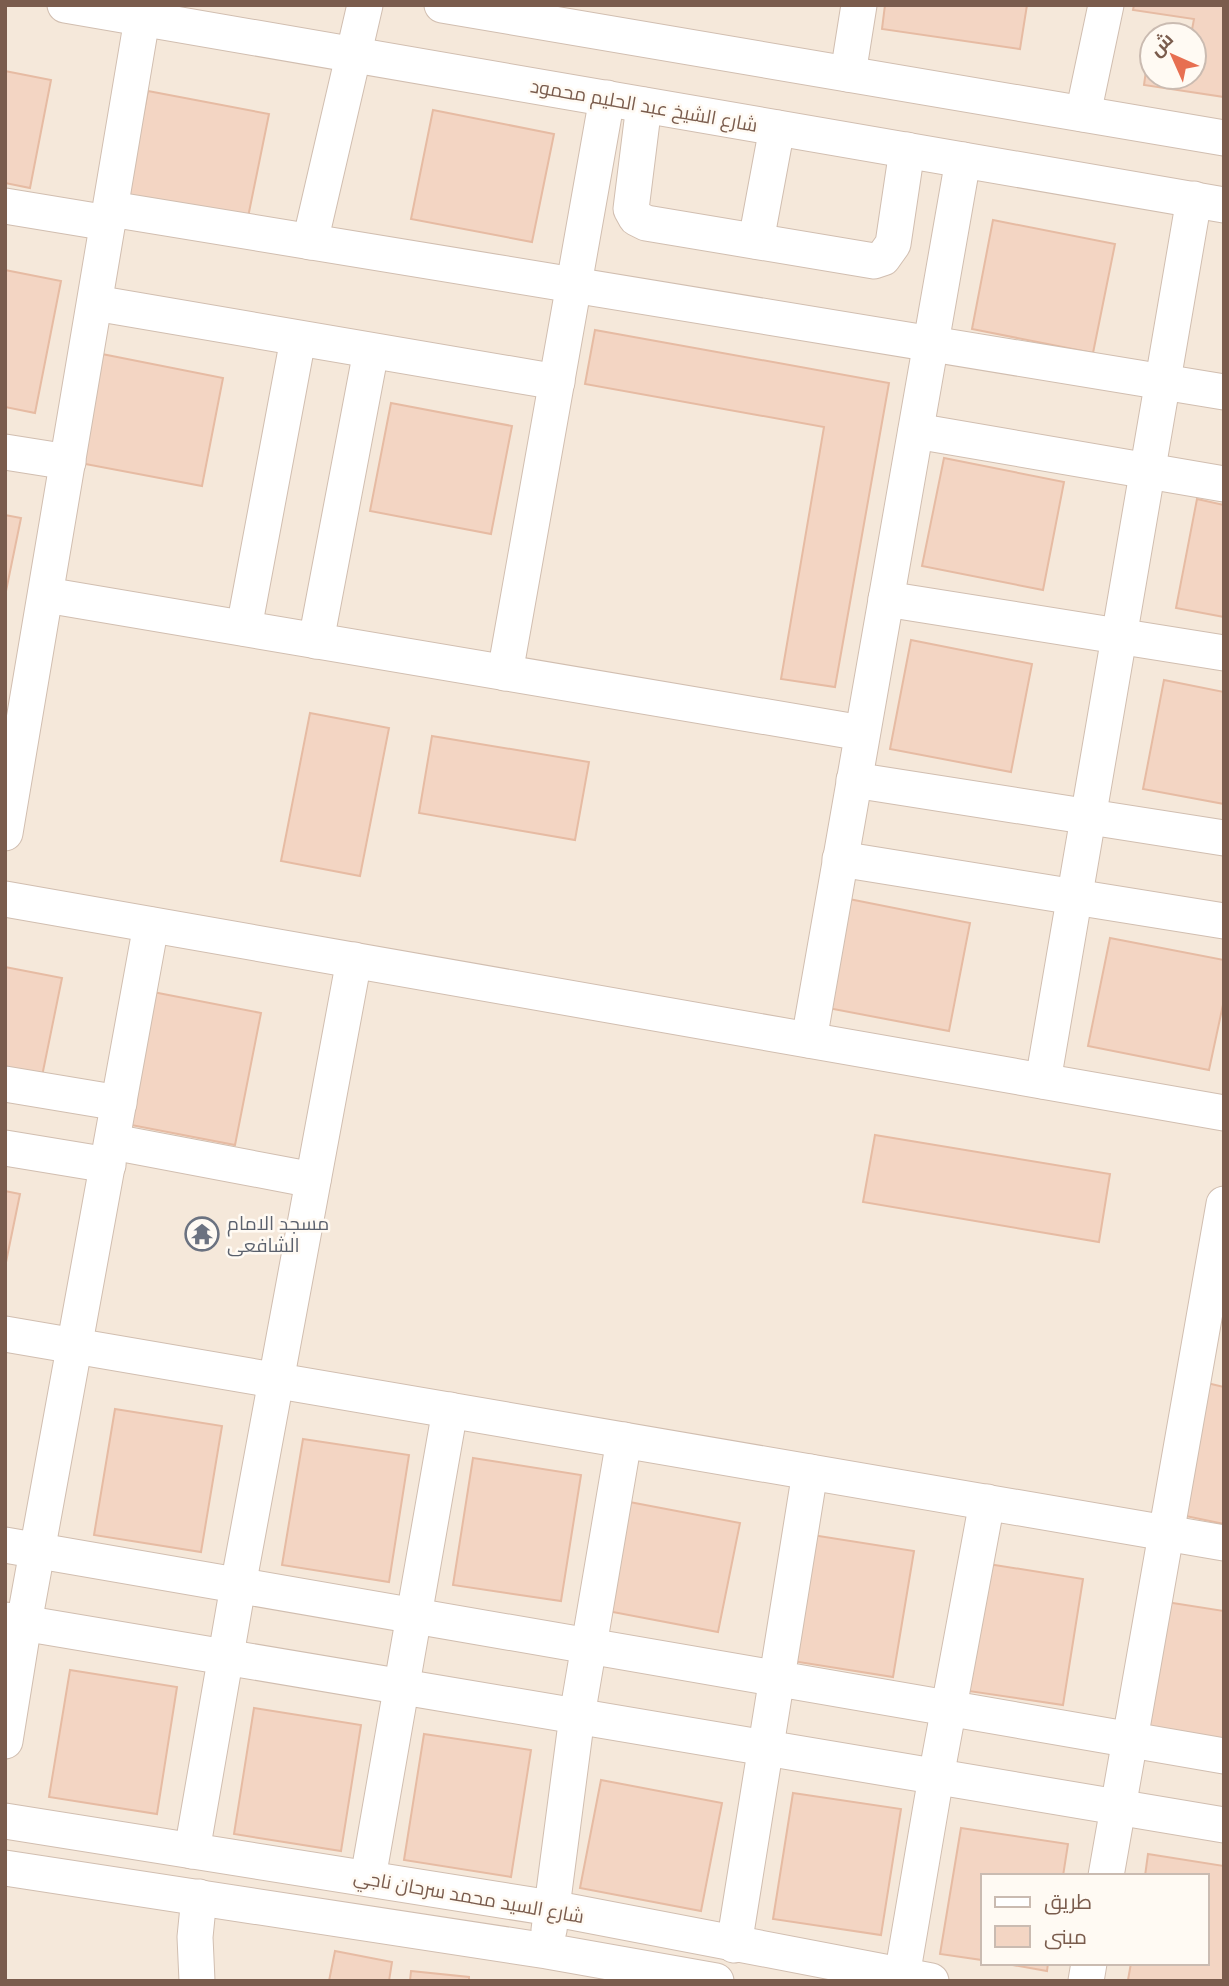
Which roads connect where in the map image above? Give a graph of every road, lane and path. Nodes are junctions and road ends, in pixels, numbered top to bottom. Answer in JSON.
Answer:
{"nodes":[{"id":1,"x":65,"y":5,"type":"edge"},
{"id":2,"x":365,"y":5,"type":"edge"},
{"id":3,"x":442,"y":5,"type":"edge"},
{"id":4,"x":859,"y":5,"type":"edge"},
{"id":5,"x":1106,"y":5,"type":"edge"},
{"id":6,"x":580,"y":17,"type":"edge"},
{"id":7,"x":142,"y":19,"type":"junction"},
{"id":8,"x":354,"y":53,"type":"junction"},
{"id":9,"x":848,"y":74,"type":"junction"},
{"id":10,"x":607,"y":98,"type":"junction"},
{"id":11,"x":644,"y":105,"type":"junction"},
{"id":12,"x":1083,"y":114,"type":"junction"},
{"id":13,"x":777,"y":128,"type":"junction"},
{"id":14,"x":1224,"y":138,"type":"edge"},
{"id":15,"x":907,"y":150,"type":"junction"},
{"id":16,"x":963,"y":160,"type":"junction"},
{"id":17,"x":1209,"y":202,"type":"edge"},
{"id":18,"x":5,"y":206,"type":"edge"},
{"id":19,"x":109,"y":216,"type":"junction"},
{"id":20,"x":757,"y":241,"type":"junction"},
{"id":21,"x":310,"y":242,"type":"junction"},
{"id":22,"x":574,"y":286,"type":"junction"},
{"id":23,"x":94,"y":303,"type":"junction"},
{"id":24,"x":298,"y":339,"type":"junction"},
{"id":25,"x":930,"y":344,"type":"junction"},
{"id":26,"x":371,"y":351,"type":"junction"},
{"id":27,"x":557,"y":382,"type":"junction"},
{"id":28,"x":1163,"y":382,"type":"junction"},
{"id":29,"x":1224,"y":393,"type":"edge"},
{"id":30,"x":916,"y":431,"type":"junction"},
{"id":31,"x":5,"y":452,"type":"edge"},
{"id":32,"x":68,"y":462,"type":"junction"},
{"id":33,"x":1148,"y":471,"type":"junction"},
{"id":34,"x":1224,"y":484,"type":"edge"},
{"id":35,"x":46,"y":595,"type":"junction"},
{"id":36,"x":886,"y":599,"type":"junction"},
{"id":37,"x":244,"y":628,"type":"junction"},
{"id":38,"x":1119,"y":636,"type":"junction"},
{"id":39,"x":316,"y":641,"type":"junction"},
{"id":40,"x":1224,"y":653,"type":"edge"},
{"id":41,"x":505,"y":673,"type":"junction"},
{"id":42,"x":17,"y":693,"type":"edge"},
{"id":43,"x":862,"y":733,"type":"junction"},
{"id":44,"x":854,"y":780,"type":"junction"},
{"id":45,"x":1088,"y":817,"type":"junction"},
{"id":46,"x":5,"y":833,"type":"edge"},
{"id":47,"x":1224,"y":838,"type":"edge"},
{"id":48,"x":840,"y":859,"type":"junction"},
{"id":49,"x":1074,"y":897,"type":"junction"},
{"id":50,"x":5,"y":899,"type":"edge"},
{"id":51,"x":1224,"y":921,"type":"edge"},
{"id":52,"x":152,"y":925,"type":"junction"},
{"id":53,"x":354,"y":960,"type":"junction"},
{"id":54,"x":809,"y":1040,"type":"junction"},
{"id":55,"x":1043,"y":1081,"type":"junction"},
{"id":56,"x":5,"y":1084,"type":"edge"},
{"id":57,"x":119,"y":1103,"type":"junction"},
{"id":58,"x":1224,"y":1113,"type":"edge"},
{"id":59,"x":5,"y":1148,"type":"edge"},
{"id":60,"x":110,"y":1154,"type":"junction"},
{"id":61,"x":313,"y":1180,"type":"junction"},
{"id":62,"x":1224,"y":1204,"type":"edge"},
{"id":63,"x":1214,"y":1323,"type":"edge"},
{"id":64,"x":5,"y":1334,"type":"edge"},
{"id":65,"x":74,"y":1346,"type":"junction"},
{"id":66,"x":276,"y":1381,"type":"junction"},
{"id":67,"x":450,"y":1410,"type":"junction"},
{"id":68,"x":624,"y":1440,"type":"junction"},
{"id":69,"x":810,"y":1472,"type":"junction"},
{"id":70,"x":987,"y":1502,"type":"junction"},
{"id":71,"x":1167,"y":1533,"type":"junction"},
{"id":72,"x":1224,"y":1543,"type":"edge"},
{"id":73,"x":21,"y":1548,"type":"edge"},
{"id":74,"x":238,"y":1586,"type":"junction"},
{"id":75,"x":413,"y":1616,"type":"junction"},
{"id":76,"x":15,"y":1621,"type":"edge"},
{"id":77,"x":589,"y":1646,"type":"junction"},
{"id":78,"x":225,"y":1657,"type":"junction"},
{"id":79,"x":775,"y":1679,"type":"junction"},
{"id":80,"x":400,"y":1686,"type":"junction"},
{"id":81,"x":948,"y":1709,"type":"junction"},
{"id":82,"x":576,"y":1716,"type":"junction"},
{"id":83,"x":1131,"y":1740,"type":"junction"},
{"id":84,"x":5,"y":1741,"type":"edge"},
{"id":85,"x":764,"y":1748,"type":"junction"},
{"id":86,"x":1224,"y":1756,"type":"edge"},
{"id":87,"x":936,"y":1777,"type":"junction"},
{"id":88,"x":1119,"y":1807,"type":"junction"},
{"id":89,"x":5,"y":1821,"type":"edge"},
{"id":90,"x":1224,"y":1825,"type":"edge"},
{"id":91,"x":192,"y":1851,"type":"junction"},
{"id":92,"x":5,"y":1868,"type":"edge"},
{"id":93,"x":1106,"y":1874,"type":"edge"},
{"id":94,"x":368,"y":1878,"type":"junction"},
{"id":95,"x":199,"y":1897,"type":"junction"},
{"id":96,"x":551,"y":1908,"type":"junction"},
{"id":97,"x":734,"y":1945,"type":"junction"},
{"id":98,"x":547,"y":1951,"type":"junction"},
{"id":99,"x":916,"y":1978,"type":"edge"},
{"id":100,"x":197,"y":1981,"type":"edge"},
{"id":101,"x":716,"y":1981,"type":"edge"}],
"edges":[{"from":1,"to":7,"type":"street","name":"شارع الشيخ عبد الحليم محمود"},
{"from":2,"to":8,"type":"street"},
{"from":3,"to":6,"type":"street"},
{"from":4,"to":9,"type":"street"},
{"from":5,"to":12,"type":"street"},
{"from":6,"to":9,"type":"street"},
{"from":7,"to":8,"type":"street","name":"شارع الشيخ عبد الحليم محمود"},
{"from":7,"to":19,"type":"street"},
{"from":8,"to":10,"type":"street","name":"شارع الشيخ عبد الحليم محمود"},
{"from":8,"to":21,"type":"street"},
{"from":9,"to":12,"type":"street"},
{"from":10,"to":11,"type":"street","name":"شارع الشيخ عبد الحليم محمود"},
{"from":10,"to":22,"type":"street"},
{"from":11,"to":13,"type":"street","name":"شارع الشيخ عبد الحليم محمود"},
{"from":11,"to":20,"type":"street"},
{"from":12,"to":14,"type":"street"},
{"from":13,"to":15,"type":"street","name":"شارع الشيخ عبد الحليم محمود"},
{"from":13,"to":20,"type":"street"},
{"from":15,"to":16,"type":"street","name":"شارع الشيخ عبد الحليم محمود"},
{"from":15,"to":20,"type":"street"},
{"from":16,"to":17,"type":"street","name":"شارع الشيخ عبد الحليم محمود"},
{"from":16,"to":25,"type":"street"},
{"from":17,"to":28,"type":"street"},
{"from":18,"to":19,"type":"street"},
{"from":19,"to":21,"type":"street"},
{"from":19,"to":23,"type":"street"},
{"from":21,"to":22,"type":"street"},
{"from":22,"to":25,"type":"street"},
{"from":22,"to":27,"type":"street"},
{"from":23,"to":24,"type":"street"},
{"from":23,"to":32,"type":"street"},
{"from":24,"to":26,"type":"street"},
{"from":24,"to":37,"type":"street"},
{"from":25,"to":28,"type":"street"},
{"from":25,"to":30,"type":"street"},
{"from":26,"to":27,"type":"street"},
{"from":26,"to":39,"type":"street"},
{"from":27,"to":41,"type":"street"},
{"from":28,"to":29,"type":"street"},
{"from":28,"to":33,"type":"street"},
{"from":30,"to":33,"type":"street"},
{"from":30,"to":36,"type":"street"},
{"from":31,"to":32,"type":"street"},
{"from":32,"to":35,"type":"street"},
{"from":33,"to":34,"type":"street"},
{"from":33,"to":38,"type":"street"},
{"from":35,"to":37,"type":"street"},
{"from":35,"to":42,"type":"street"},
{"from":36,"to":38,"type":"street"},
{"from":36,"to":43,"type":"street"},
{"from":37,"to":39,"type":"street"},
{"from":38,"to":40,"type":"street"},
{"from":38,"to":45,"type":"street"},
{"from":39,"to":41,"type":"street"},
{"from":41,"to":43,"type":"street"},
{"from":42,"to":46,"type":"street"},
{"from":43,"to":44,"type":"street"},
{"from":44,"to":45,"type":"street"},
{"from":44,"to":48,"type":"street"},
{"from":45,"to":47,"type":"street"},
{"from":45,"to":49,"type":"street"},
{"from":48,"to":49,"type":"street"},
{"from":48,"to":54,"type":"street"},
{"from":49,"to":51,"type":"street"},
{"from":49,"to":55,"type":"street"},
{"from":50,"to":52,"type":"street"},
{"from":52,"to":53,"type":"street"},
{"from":52,"to":57,"type":"street"},
{"from":53,"to":54,"type":"street"},
{"from":53,"to":61,"type":"street"},
{"from":54,"to":55,"type":"street"},
{"from":55,"to":58,"type":"street"},
{"from":56,"to":57,"type":"street"},
{"from":57,"to":60,"type":"street"},
{"from":59,"to":60,"type":"street"},
{"from":60,"to":61,"type":"street"},
{"from":60,"to":65,"type":"street"},
{"from":61,"to":66,"type":"street"},
{"from":62,"to":63,"type":"street"},
{"from":63,"to":71,"type":"street"},
{"from":64,"to":65,"type":"street"},
{"from":65,"to":66,"type":"street"},
{"from":65,"to":73,"type":"street"},
{"from":66,"to":67,"type":"street"},
{"from":66,"to":74,"type":"street"},
{"from":67,"to":68,"type":"street"},
{"from":67,"to":75,"type":"street"},
{"from":68,"to":69,"type":"street"},
{"from":68,"to":77,"type":"street"},
{"from":69,"to":70,"type":"street"},
{"from":69,"to":79,"type":"street"},
{"from":70,"to":71,"type":"street"},
{"from":70,"to":81,"type":"street"},
{"from":71,"to":72,"type":"street"},
{"from":71,"to":83,"type":"street"},
{"from":73,"to":74,"type":"street"},
{"from":73,"to":76,"type":"street"},
{"from":74,"to":75,"type":"street"},
{"from":74,"to":78,"type":"street"},
{"from":75,"to":77,"type":"street"},
{"from":75,"to":80,"type":"street"},
{"from":76,"to":78,"type":"street"},
{"from":76,"to":84,"type":"street"},
{"from":77,"to":79,"type":"street"},
{"from":77,"to":82,"type":"street"},
{"from":78,"to":80,"type":"street"},
{"from":78,"to":91,"type":"street"},
{"from":79,"to":81,"type":"street"},
{"from":79,"to":85,"type":"street"},
{"from":80,"to":82,"type":"street"},
{"from":80,"to":94,"type":"street"},
{"from":81,"to":83,"type":"street"},
{"from":81,"to":87,"type":"street"},
{"from":82,"to":85,"type":"street"},
{"from":82,"to":96,"type":"street"},
{"from":83,"to":86,"type":"street"},
{"from":83,"to":88,"type":"street"},
{"from":85,"to":87,"type":"street"},
{"from":85,"to":97,"type":"street"},
{"from":87,"to":88,"type":"street"},
{"from":87,"to":99,"type":"street"},
{"from":88,"to":90,"type":"street"},
{"from":88,"to":93,"type":"street"},
{"from":89,"to":91,"type":"street","name":"شارع السيد محمد سرحان ناجي"},
{"from":91,"to":94,"type":"street","name":"شارع السيد محمد سرحان ناجي"},
{"from":92,"to":95,"type":"street"},
{"from":94,"to":96,"type":"street","name":"شارع السيد محمد سرحان ناجي"},
{"from":95,"to":98,"type":"street"},
{"from":95,"to":100,"type":"street"},
{"from":96,"to":97,"type":"street","name":"شارع السيد محمد سرحان ناجي"},
{"from":96,"to":98,"type":"street"},
{"from":97,"to":99,"type":"street","name":"شارع السيد محمد سرحان ناجي"},
{"from":98,"to":101,"type":"street"}]}
